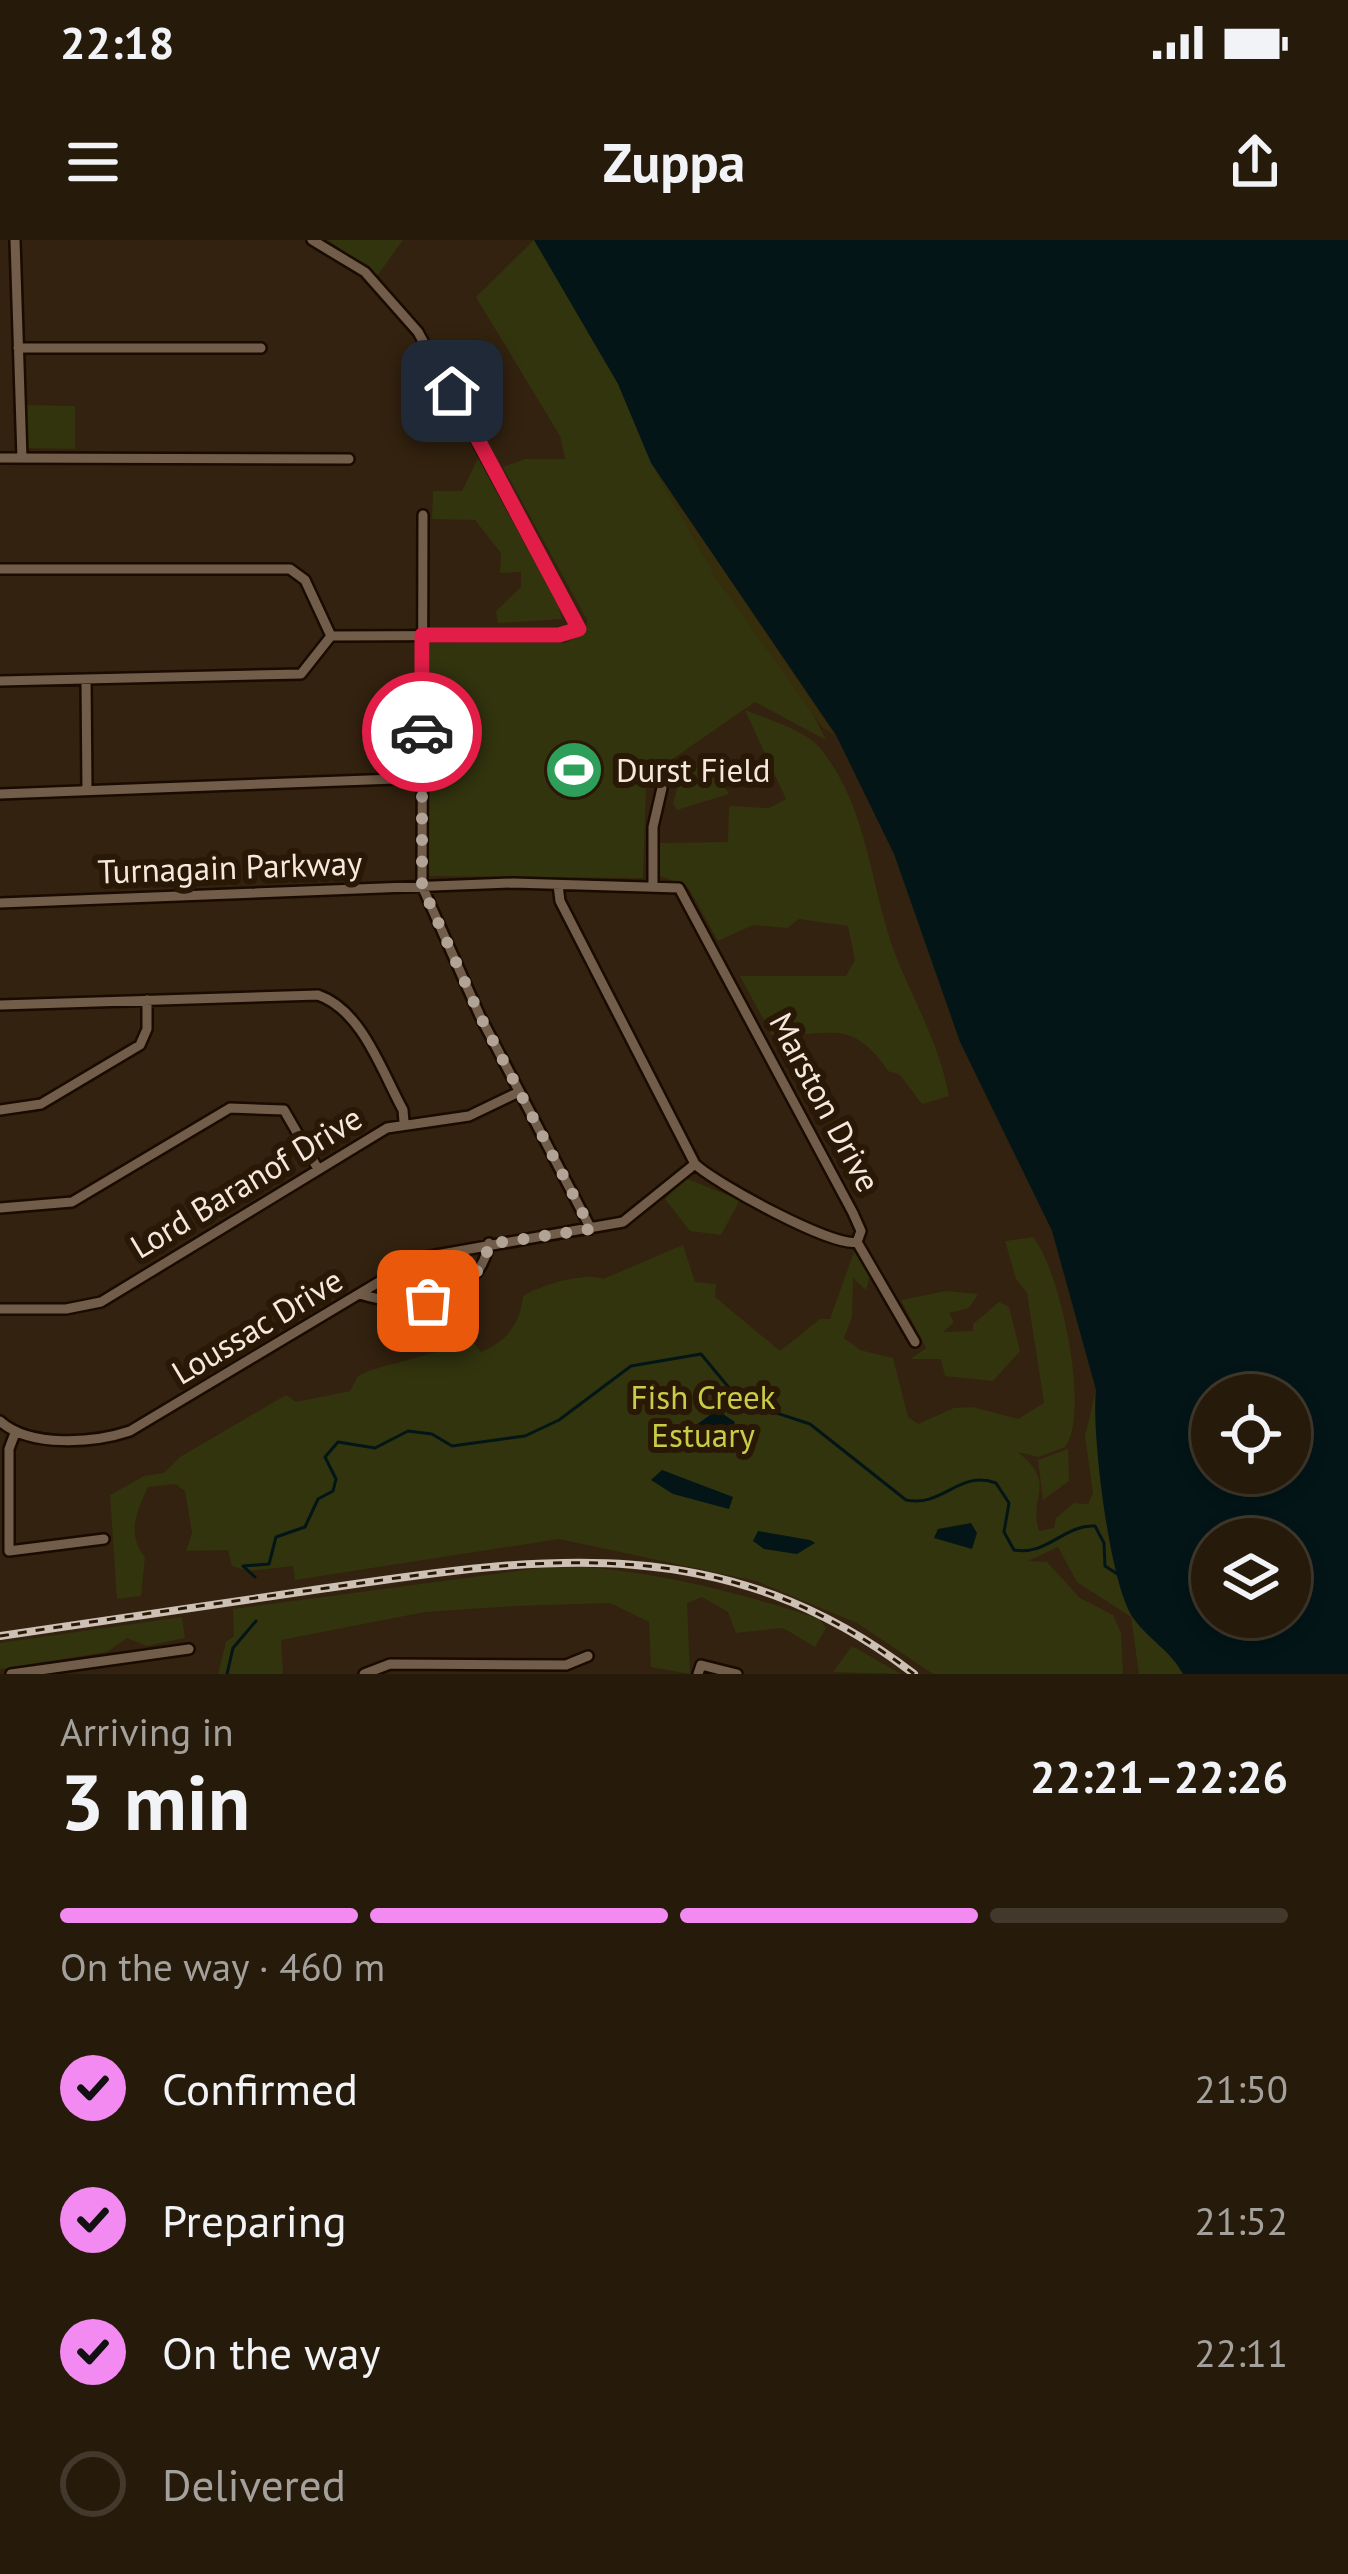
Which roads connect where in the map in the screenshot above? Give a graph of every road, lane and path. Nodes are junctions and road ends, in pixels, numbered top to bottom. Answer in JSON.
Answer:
{"nodes":[{"id":1,"x":14,"y":240,"type":"edge"},
{"id":2,"x":312,"y":240,"type":"edge"},
{"id":3,"x":18,"y":348,"type":"junction"},
{"id":4,"x":261,"y":348,"type":"dead end"},
{"id":5,"x":0,"y":458,"type":"edge"},
{"id":6,"x":22,"y":458,"type":"junction"},
{"id":7,"x":349,"y":459,"type":"dead end"},
{"id":8,"x":422,"y":515,"type":"dead end"},
{"id":9,"x":0,"y":568,"type":"edge"},
{"id":10,"x":422,"y":635,"type":"junction"},
{"id":11,"x":332,"y":636,"type":"junction"},
{"id":12,"x":86,"y":679,"type":"junction"},
{"id":13,"x":0,"y":681,"type":"edge"},
{"id":14,"x":422,"y":778,"type":"junction"},
{"id":15,"x":662,"y":788,"type":"dead end"},
{"id":16,"x":87,"y":789,"type":"junction"},
{"id":17,"x":0,"y":794,"type":"edge"},
{"id":18,"x":558,"y":885,"type":"junction"},
{"id":19,"x":653,"y":885,"type":"junction"},
{"id":20,"x":422,"y":886,"type":"junction"},
{"id":21,"x":679,"y":888,"type":"joint"},
{"id":22,"x":0,"y":903,"type":"edge"},
{"id":23,"x":147,"y":1000,"type":"junction"},
{"id":24,"x":0,"y":1005,"type":"edge"},
{"id":25,"x":519,"y":1092,"type":"junction"},
{"id":26,"x":0,"y":1110,"type":"edge"},
{"id":27,"x":404,"y":1122,"type":"junction"},
{"id":28,"x":695,"y":1164,"type":"junction"},
{"id":29,"x":318,"y":1168,"type":"junction"},
{"id":30,"x":0,"y":1208,"type":"edge"},
{"id":31,"x":591,"y":1229,"type":"junction"},
{"id":32,"x":857,"y":1242,"type":"junction"},
{"id":33,"x":489,"y":1244,"type":"junction"},
{"id":34,"x":360,"y":1294,"type":"junction"},
{"id":35,"x":0,"y":1309,"type":"edge"},
{"id":36,"x":915,"y":1342,"type":"dead end"},
{"id":37,"x":0,"y":1421,"type":"edge"},
{"id":38,"x":15,"y":1433,"type":"junction"},
{"id":39,"x":104,"y":1539,"type":"dead end"},
{"id":40,"x":189,"y":1649,"type":"dead end"},
{"id":41,"x":588,"y":1656,"type":"dead end"},
{"id":42,"x":700,"y":1670,"type":"edge"},
{"id":43,"x":11,"y":1674,"type":"edge"},
{"id":44,"x":364,"y":1674,"type":"edge"},
{"id":45,"x":737,"y":1674,"type":"edge"}],
"edges":[{"from":1,"to":3,"type":"street"},
{"from":2,"to":10,"type":"street"},
{"from":3,"to":4,"type":"street"},
{"from":3,"to":6,"type":"street"},
{"from":5,"to":6,"type":"street"},
{"from":6,"to":7,"type":"street"},
{"from":8,"to":10,"type":"street"},
{"from":9,"to":11,"type":"street"},
{"from":10,"to":11,"type":"street"},
{"from":10,"to":14,"type":"street"},
{"from":11,"to":12,"type":"street"},
{"from":12,"to":13,"type":"street"},
{"from":12,"to":16,"type":"street"},
{"from":14,"to":16,"type":"street"},
{"from":14,"to":20,"type":"street"},
{"from":15,"to":19,"type":"street"},
{"from":16,"to":17,"type":"street"},
{"from":18,"to":19,"type":"street","name":"Turnagain Parkway"},
{"from":18,"to":20,"type":"street","name":"Turnagain Parkway"},
{"from":18,"to":28,"type":"street"},
{"from":19,"to":21,"type":"street","name":"Turnagain Parkway"},
{"from":20,"to":22,"type":"street","name":"Turnagain Parkway"},
{"from":20,"to":25,"type":"street"},
{"from":21,"to":32,"type":"street","name":"Marston Drive"},
{"from":23,"to":24,"type":"street"},
{"from":23,"to":26,"type":"street"},
{"from":23,"to":27,"type":"street"},
{"from":25,"to":27,"type":"street","name":"Lord Baranof Drive"},
{"from":25,"to":31,"type":"street"},
{"from":27,"to":29,"type":"street","name":"Lord Baranof Drive"},
{"from":28,"to":31,"type":"street","name":"Loussac Drive"},
{"from":28,"to":32,"type":"street"},
{"from":29,"to":30,"type":"street"},
{"from":29,"to":35,"type":"street","name":"Lord Baranof Drive"},
{"from":31,"to":33,"type":"street","name":"Loussac Drive"},
{"from":32,"to":36,"type":"street","name":"Marston Drive"},
{"from":33,"to":34,"type":"street","name":"Loussac Drive"},
{"from":33,"to":34,"type":"street"},
{"from":34,"to":38,"type":"street","name":"Loussac Drive"},
{"from":37,"to":38,"type":"street"},
{"from":38,"to":39,"type":"street"},
{"from":40,"to":43,"type":"street"},
{"from":41,"to":44,"type":"street"},
{"from":42,"to":45,"type":"street"}]}
